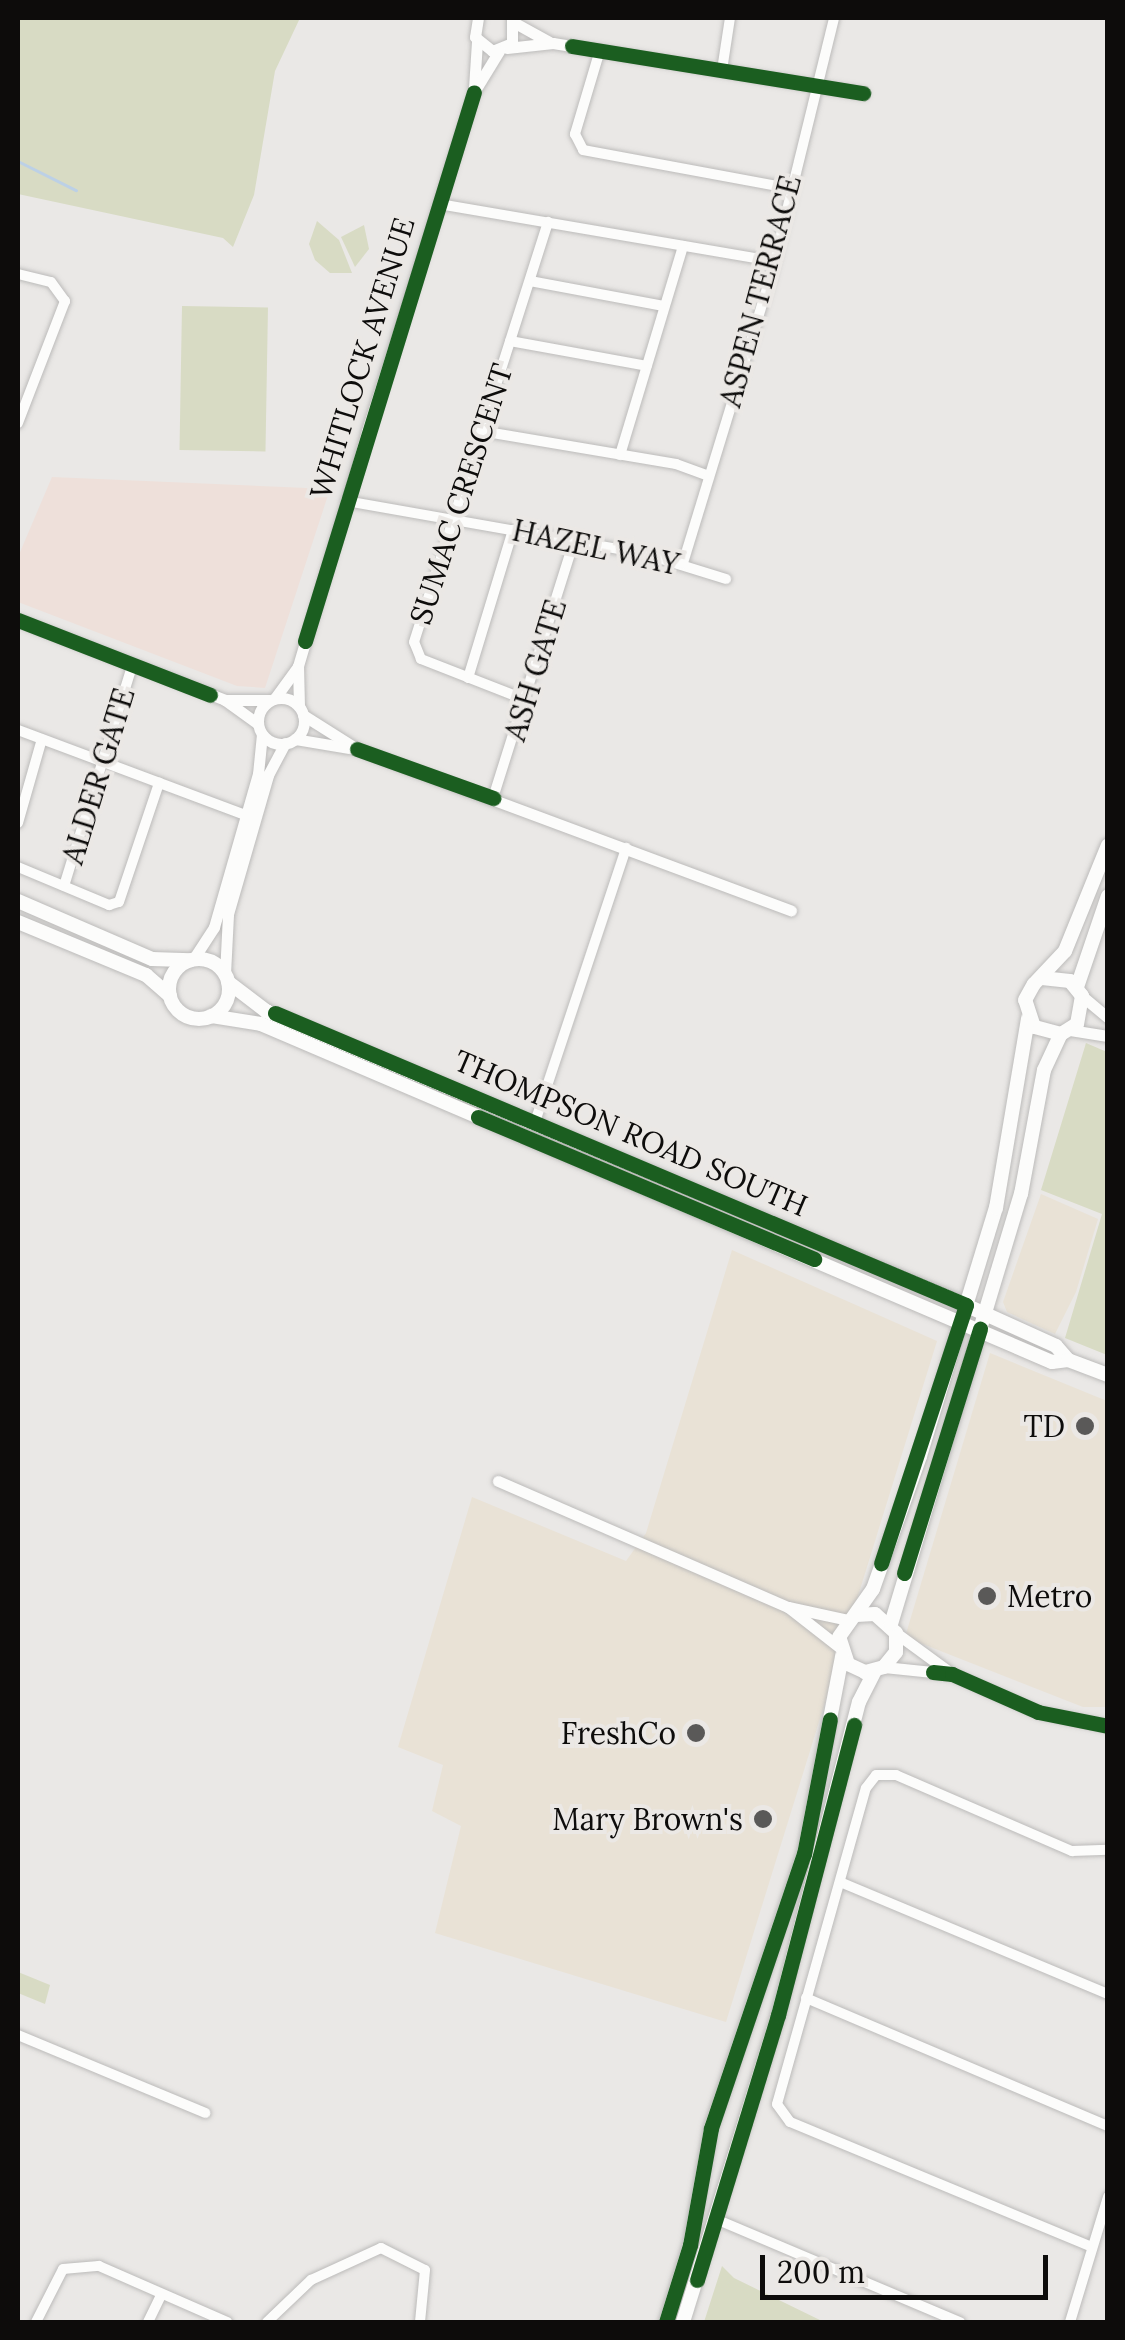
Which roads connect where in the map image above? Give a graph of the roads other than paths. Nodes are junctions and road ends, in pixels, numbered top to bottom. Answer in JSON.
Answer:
{"nodes":[{"id":1,"x":478,"y":18,"type":"edge"},
{"id":2,"x":730,"y":18,"type":"edge"},
{"id":3,"x":834,"y":18,"type":"edge"},
{"id":4,"x":514,"y":20,"type":"edge"},
{"id":5,"x":477,"y":41,"type":"junction"},
{"id":6,"x":552,"y":43,"type":"junction"},
{"id":7,"x":503,"y":49,"type":"junction"},
{"id":8,"x":600,"y":50,"type":"junction"},
{"id":9,"x":722,"y":70,"type":"junction"},
{"id":10,"x":816,"y":85,"type":"junction"},
{"id":11,"x":474,"y":92,"type":"junction"},
{"id":12,"x":863,"y":92,"type":"dead end"},
{"id":13,"x":788,"y":188,"type":"junction"},
{"id":14,"x":439,"y":204,"type":"junction"},
{"id":15,"x":548,"y":222,"type":"junction"},
{"id":16,"x":682,"y":246,"type":"junction"},
{"id":17,"x":773,"y":261,"type":"junction"},
{"id":18,"x":18,"y":274,"type":"edge"},
{"id":19,"x":530,"y":281,"type":"junction"},
{"id":20,"x":664,"y":306,"type":"junction"},
{"id":21,"x":510,"y":341,"type":"junction"},
{"id":22,"x":648,"y":366,"type":"junction"},
{"id":23,"x":18,"y":423,"type":"edge"},
{"id":24,"x":481,"y":431,"type":"junction"},
{"id":25,"x":620,"y":455,"type":"junction"},
{"id":26,"x":709,"y":476,"type":"junction"},
{"id":27,"x":346,"y":501,"type":"junction"},
{"id":28,"x":452,"y":519,"type":"junction"},
{"id":29,"x":513,"y":530,"type":"junction"},
{"id":30,"x":574,"y":541,"type":"junction"},
{"id":31,"x":683,"y":563,"type":"junction"},
{"id":32,"x":726,"y":579,"type":"dead end"},
{"id":33,"x":18,"y":620,"type":"edge"},
{"id":34,"x":132,"y":666,"type":"junction"},
{"id":35,"x":298,"y":666,"type":"junction"},
{"id":36,"x":468,"y":678,"type":"junction"},
{"id":37,"x":272,"y":699,"type":"junction"},
{"id":38,"x":225,"y":700,"type":"junction"},
{"id":39,"x":526,"y":700,"type":"junction"},
{"id":40,"x":301,"y":711,"type":"junction"},
{"id":41,"x":259,"y":729,"type":"junction"},
{"id":42,"x":18,"y":730,"type":"edge"},
{"id":43,"x":42,"y":740,"type":"junction"},
{"id":44,"x":290,"y":741,"type":"junction"},
{"id":45,"x":357,"y":749,"type":"junction"},
{"id":46,"x":101,"y":761,"type":"junction"},
{"id":47,"x":159,"y":783,"type":"junction"},
{"id":48,"x":493,"y":798,"type":"junction"},
{"id":49,"x":252,"y":817,"type":"junction"},
{"id":50,"x":18,"y":824,"type":"edge"},
{"id":51,"x":1108,"y":845,"type":"edge"},
{"id":52,"x":626,"y":848,"type":"junction"},
{"id":53,"x":18,"y":867,"type":"edge"},
{"id":54,"x":64,"y":886,"type":"junction"},
{"id":55,"x":1108,"y":896,"type":"edge"},
{"id":56,"x":18,"y":901,"type":"edge"},
{"id":57,"x":791,"y":910,"type":"dead end"},
{"id":58,"x":18,"y":922,"type":"edge"},
{"id":59,"x":192,"y":959,"type":"junction"},
{"id":60,"x":227,"y":978,"type":"junction"},
{"id":61,"x":1042,"y":978,"type":"junction"},
{"id":62,"x":1080,"y":992,"type":"junction"},
{"id":63,"x":170,"y":996,"type":"junction"},
{"id":64,"x":211,"y":1016,"type":"junction"},
{"id":65,"x":1108,"y":1018,"type":"edge"},
{"id":66,"x":1028,"y":1019,"type":"junction"},
{"id":67,"x":1065,"y":1032,"type":"junction"},
{"id":68,"x":1108,"y":1036,"type":"edge"},
{"id":69,"x":535,"y":1122,"type":"junction"},
{"id":70,"x":966,"y":1305,"type":"junction"},
{"id":71,"x":961,"y":1321,"type":"junction"},
{"id":72,"x":983,"y":1322,"type":"junction"},
{"id":73,"x":1108,"y":1375,"type":"edge"},
{"id":74,"x":498,"y":1481,"type":"dead end"},
{"id":75,"x":788,"y":1607,"type":"junction"},
{"id":76,"x":852,"y":1618,"type":"junction"},
{"id":77,"x":894,"y":1629,"type":"junction"},
{"id":78,"x":840,"y":1651,"type":"junction"},
{"id":79,"x":879,"y":1669,"type":"junction"},
{"id":80,"x":952,"y":1674,"type":"junction"},
{"id":81,"x":1108,"y":1726,"type":"edge"},
{"id":82,"x":1108,"y":1850,"type":"edge"},
{"id":83,"x":840,"y":1882,"type":"junction"},
{"id":84,"x":1108,"y":1994,"type":"edge"},
{"id":85,"x":806,"y":1998,"type":"junction"},
{"id":86,"x":18,"y":2036,"type":"edge"},
{"id":87,"x":205,"y":2113,"type":"dead end"},
{"id":88,"x":1108,"y":2126,"type":"edge"},
{"id":89,"x":1108,"y":2197,"type":"edge"},
{"id":90,"x":718,"y":2220,"type":"junction"},
{"id":91,"x":1092,"y":2247,"type":"junction"},
{"id":92,"x":160,"y":2295,"type":"junction"},
{"id":93,"x":36,"y":2322,"type":"edge"},
{"id":94,"x":148,"y":2322,"type":"edge"},
{"id":95,"x":227,"y":2322,"type":"edge"},
{"id":96,"x":266,"y":2322,"type":"edge"},
{"id":97,"x":420,"y":2322,"type":"edge"},
{"id":98,"x":666,"y":2322,"type":"edge"},
{"id":99,"x":684,"y":2322,"type":"edge"},
{"id":100,"x":960,"y":2322,"type":"edge"},
{"id":101,"x":1070,"y":2322,"type":"edge"}],
"edges":[{"from":1,"to":5,"type":"street","name":"WHITLOCK AVENUE"},
{"from":2,"to":9,"type":"street"},
{"from":3,"to":10,"type":"street","name":"ASPEN TERRACE"},
{"from":4,"to":6,"type":"street"},
{"from":4,"to":7,"type":"street","name":"WHITLOCK AVENUE"},
{"from":5,"to":7,"type":"street"},
{"from":5,"to":11,"type":"street","name":"WHITLOCK AVENUE"},
{"from":6,"to":7,"type":"street"},
{"from":6,"to":8,"type":"street"},
{"from":7,"to":11,"type":"street","name":"WHITLOCK AVENUE"},
{"from":8,"to":9,"type":"street"},
{"from":8,"to":13,"type":"street"},
{"from":9,"to":10,"type":"street"},
{"from":10,"to":12,"type":"street"},
{"from":10,"to":13,"type":"street","name":"ASPEN TERRACE"},
{"from":11,"to":14,"type":"street","name":"WHITLOCK AVENUE"},
{"from":13,"to":17,"type":"street","name":"ASPEN TERRACE"},
{"from":14,"to":15,"type":"street"},
{"from":14,"to":27,"type":"street","name":"WHITLOCK AVENUE"},
{"from":15,"to":16,"type":"street"},
{"from":15,"to":19,"type":"street","name":"SUMAC CRESCENT"},
{"from":16,"to":17,"type":"street"},
{"from":16,"to":20,"type":"street"},
{"from":17,"to":26,"type":"street","name":"ASPEN TERRACE"},
{"from":18,"to":23,"type":"street"},
{"from":19,"to":20,"type":"street"},
{"from":19,"to":21,"type":"street","name":"SUMAC CRESCENT"},
{"from":20,"to":22,"type":"street"},
{"from":21,"to":22,"type":"street"},
{"from":21,"to":24,"type":"street","name":"SUMAC CRESCENT"},
{"from":22,"to":25,"type":"street"},
{"from":24,"to":25,"type":"street"},
{"from":24,"to":28,"type":"street","name":"SUMAC CRESCENT"},
{"from":25,"to":26,"type":"street"},
{"from":26,"to":31,"type":"street","name":"ASPEN TERRACE"},
{"from":27,"to":28,"type":"street","name":"HAZEL WAY"},
{"from":27,"to":35,"type":"street","name":"WHITLOCK AVENUE"},
{"from":28,"to":29,"type":"street","name":"HAZEL WAY"},
{"from":28,"to":36,"type":"street","name":"SUMAC CRESCENT"},
{"from":29,"to":30,"type":"street","name":"HAZEL WAY"},
{"from":29,"to":36,"type":"street"},
{"from":30,"to":31,"type":"street","name":"HAZEL WAY"},
{"from":30,"to":39,"type":"street","name":"ASH GATE"},
{"from":31,"to":32,"type":"street","name":"HAZEL WAY"},
{"from":33,"to":34,"type":"street"},
{"from":34,"to":38,"type":"street"},
{"from":34,"to":46,"type":"street","name":"ALDER GATE"},
{"from":35,"to":37,"type":"street","name":"WHITLOCK AVENUE"},
{"from":35,"to":40,"type":"street","name":"WHITLOCK AVENUE"},
{"from":36,"to":39,"type":"street","name":"SUMAC CRESCENT"},
{"from":37,"to":38,"type":"street"},
{"from":37,"to":40,"type":"street"},
{"from":37,"to":41,"type":"street","name":"WHITLOCK AVENUE"},
{"from":38,"to":41,"type":"street"},
{"from":39,"to":48,"type":"street","name":"ASH GATE"},
{"from":40,"to":44,"type":"street","name":"WHITLOCK AVENUE"},
{"from":40,"to":45,"type":"street"},
{"from":41,"to":44,"type":"street"},
{"from":41,"to":49,"type":"street"},
{"from":42,"to":43,"type":"street"},
{"from":43,"to":46,"type":"street"},
{"from":43,"to":50,"type":"street"},
{"from":44,"to":45,"type":"street"},
{"from":44,"to":49,"type":"street"},
{"from":45,"to":48,"type":"street"},
{"from":46,"to":47,"type":"street"},
{"from":46,"to":54,"type":"street","name":"ALDER GATE"},
{"from":47,"to":49,"type":"street"},
{"from":47,"to":54,"type":"street"},
{"from":48,"to":52,"type":"street"},
{"from":49,"to":59,"type":"street"},
{"from":49,"to":60,"type":"street"},
{"from":51,"to":61,"type":"main road"},
{"from":52,"to":57,"type":"street"},
{"from":52,"to":69,"type":"street"},
{"from":53,"to":54,"type":"street"},
{"from":55,"to":62,"type":"main road"},
{"from":56,"to":59,"type":"main road"},
{"from":58,"to":63,"type":"main road"},
{"from":59,"to":60,"type":"main road"},
{"from":59,"to":63,"type":"main road"},
{"from":60,"to":64,"type":"main road"},
{"from":60,"to":69,"type":"main road","name":"THOMPSON ROAD SOUTH"},
{"from":61,"to":62,"type":"main road"},
{"from":61,"to":66,"type":"main road"},
{"from":62,"to":65,"type":"street"},
{"from":62,"to":67,"type":"main road"},
{"from":63,"to":64,"type":"main road"},
{"from":64,"to":71,"type":"main road","name":"THOMPSON ROAD SOUTH"},
{"from":66,"to":67,"type":"main road"},
{"from":66,"to":70,"type":"main road"},
{"from":67,"to":68,"type":"street"},
{"from":67,"to":72,"type":"main road"},
{"from":69,"to":70,"type":"main road","name":"THOMPSON ROAD SOUTH"},
{"from":70,"to":71,"type":"main road"},
{"from":70,"to":72,"type":"main road","name":"THOMPSON ROAD SOUTH"},
{"from":71,"to":72,"type":"main road","name":"THOMPSON ROAD SOUTH"},
{"from":71,"to":76,"type":"main road"},
{"from":72,"to":73,"type":"main road","name":"THOMPSON ROAD SOUTH"},
{"from":72,"to":77,"type":"main road"},
{"from":74,"to":75,"type":"street"},
{"from":75,"to":76,"type":"street"},
{"from":75,"to":78,"type":"street"},
{"from":76,"to":77,"type":"main road"},
{"from":76,"to":78,"type":"main road"},
{"from":77,"to":79,"type":"main road"},
{"from":77,"to":80,"type":"street"},
{"from":78,"to":79,"type":"main road"},
{"from":78,"to":98,"type":"main road"},
{"from":79,"to":80,"type":"street"},
{"from":79,"to":90,"type":"main road"},
{"from":80,"to":81,"type":"street"},
{"from":82,"to":83,"type":"street"},
{"from":83,"to":84,"type":"street"},
{"from":83,"to":85,"type":"street"},
{"from":85,"to":88,"type":"street"},
{"from":85,"to":91,"type":"street"},
{"from":86,"to":87,"type":"street"},
{"from":89,"to":91,"type":"street"},
{"from":90,"to":99,"type":"main road"},
{"from":90,"to":100,"type":"street"},
{"from":91,"to":101,"type":"street"},
{"from":92,"to":93,"type":"street"},
{"from":92,"to":94,"type":"street"},
{"from":92,"to":95,"type":"street"},
{"from":96,"to":97,"type":"street"}]}
